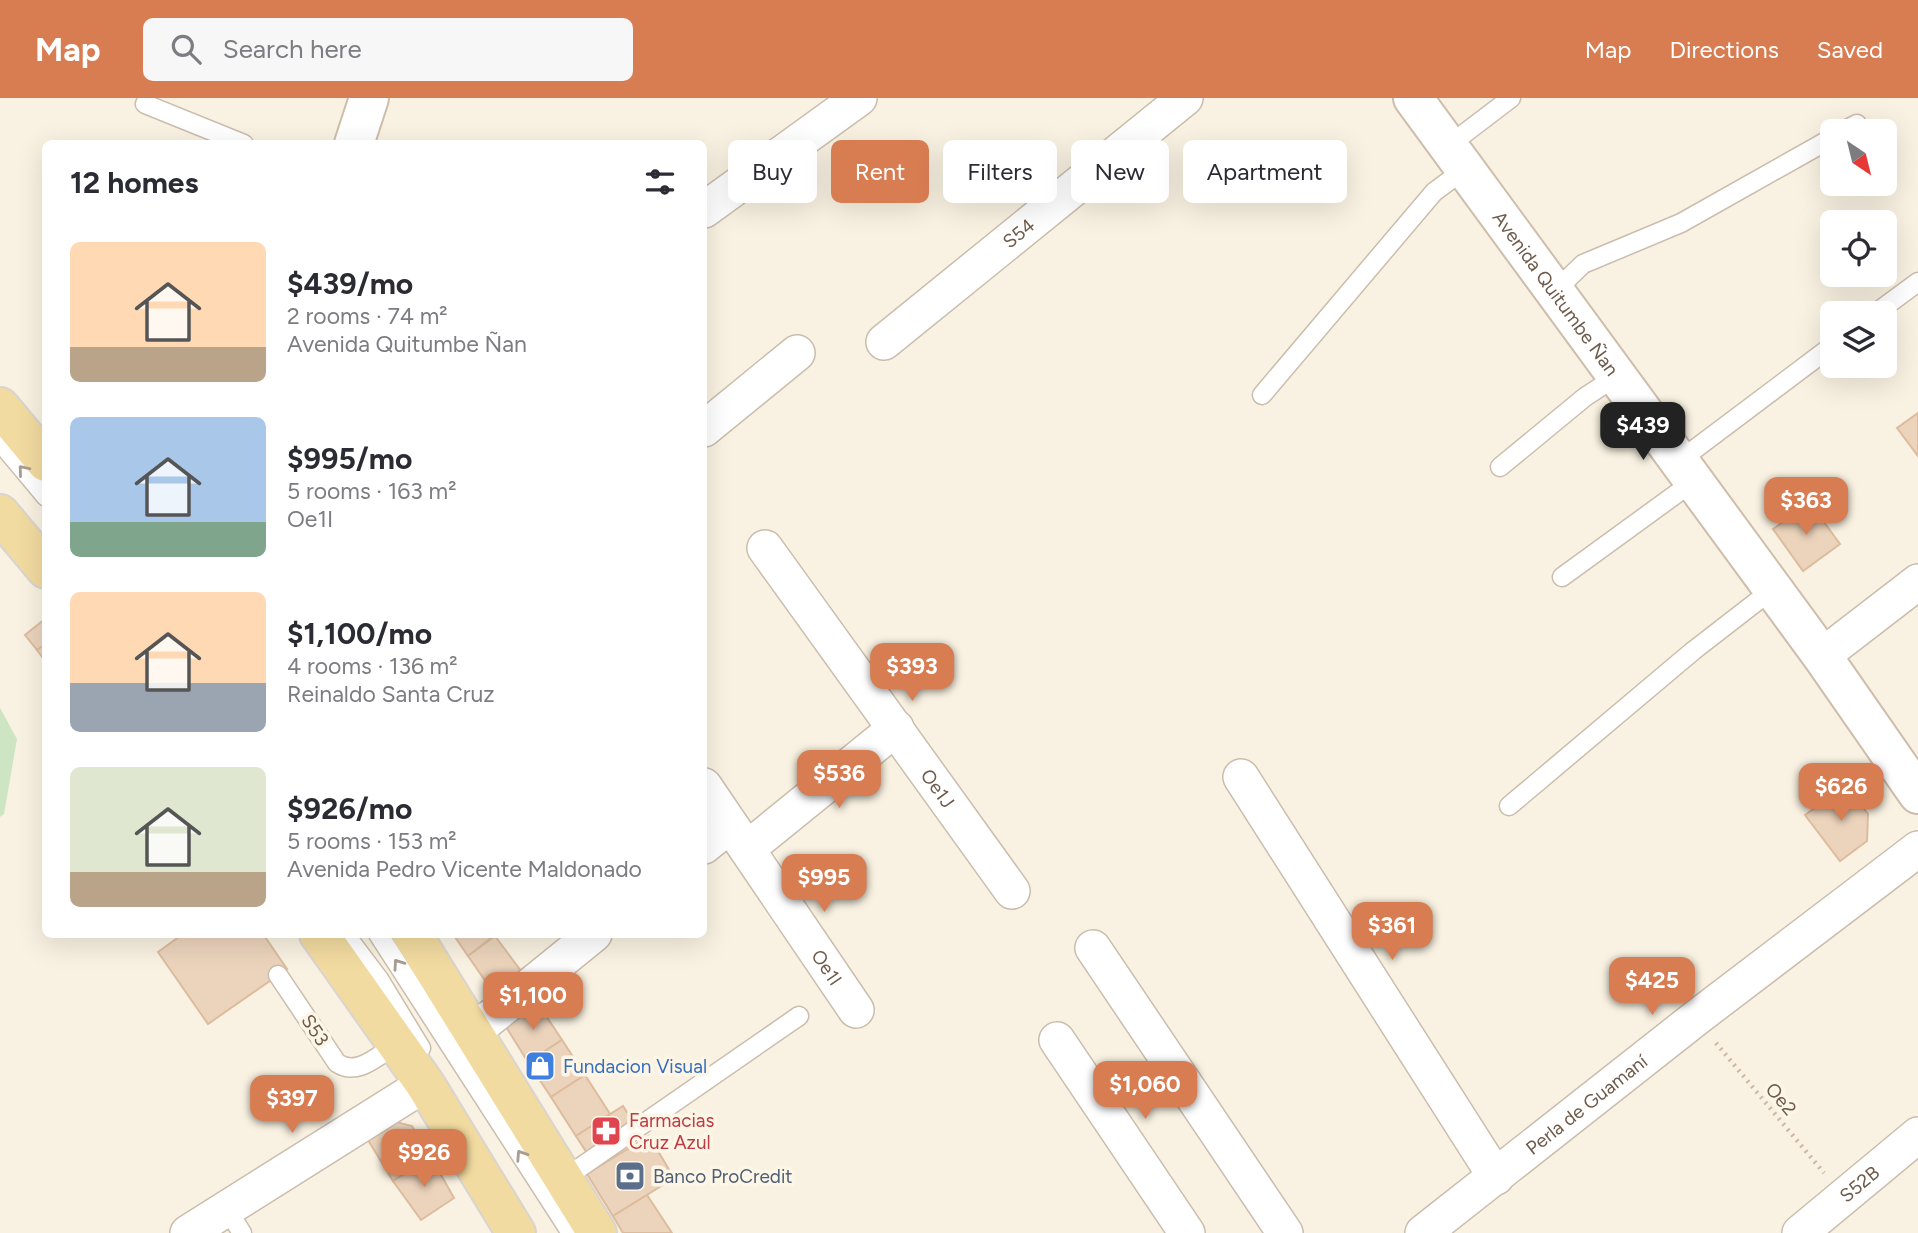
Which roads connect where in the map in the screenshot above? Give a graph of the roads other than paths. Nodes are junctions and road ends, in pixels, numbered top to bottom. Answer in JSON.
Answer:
{"nodes":[{"id":1,"x":369,"y":98,"type":"edge"},
{"id":2,"x":859,"y":98,"type":"edge"},
{"id":3,"x":1185,"y":98,"type":"edge"},
{"id":4,"x":1413,"y":98,"type":"edge"},
{"id":5,"x":1511,"y":98,"type":"edge"},
{"id":6,"x":145,"y":104,"type":"dead end"},
{"id":7,"x":234,"y":140,"type":"edge"},
{"id":8,"x":355,"y":140,"type":"edge"},
{"id":9,"x":1820,"y":145,"type":"edge"},
{"id":10,"x":1457,"y":158,"type":"junction"},
{"id":11,"x":707,"y":208,"type":"edge"},
{"id":12,"x":1918,"y":282,"type":"edge"},
{"id":13,"x":1555,"y":291,"type":"junction"},
{"id":14,"x":1892,"y":301,"type":"edge"},
{"id":15,"x":884,"y":342,"type":"dead end"},
{"id":16,"x":797,"y":353,"type":"dead end"},
{"id":17,"x":1820,"y":356,"type":"edge"},
{"id":18,"x":1617,"y":376,"type":"junction"},
{"id":19,"x":1262,"y":395,"type":"dead end"},
{"id":20,"x":0,"y":407,"type":"edge"},
{"id":21,"x":707,"y":427,"type":"edge"},
{"id":22,"x":0,"y":442,"type":"edge"},
{"id":23,"x":42,"y":457,"type":"edge"},
{"id":24,"x":1500,"y":467,"type":"dead end"},
{"id":25,"x":1687,"y":471,"type":"junction"},
{"id":26,"x":42,"y":492,"type":"edge"},
{"id":27,"x":0,"y":498,"type":"edge"},
{"id":28,"x":0,"y":514,"type":"edge"},
{"id":29,"x":42,"y":547,"type":"edge"},
{"id":30,"x":765,"y":548,"type":"dead end"},
{"id":31,"x":42,"y":564,"type":"edge"},
{"id":32,"x":1562,"y":577,"type":"dead end"},
{"id":33,"x":1918,"y":583,"type":"edge"},
{"id":34,"x":1773,"y":589,"type":"junction"},
{"id":35,"x":1822,"y":656,"type":"junction"},
{"id":36,"x":896,"y":728,"type":"junction"},
{"id":37,"x":1241,"y":777,"type":"dead end"},
{"id":38,"x":707,"y":790,"type":"edge"},
{"id":39,"x":1918,"y":794,"type":"edge"},
{"id":40,"x":1509,"y":806,"type":"dead end"},
{"id":41,"x":738,"y":837,"type":"junction"},
{"id":42,"x":707,"y":845,"type":"edge"},
{"id":43,"x":1918,"y":849,"type":"edge"},
{"id":44,"x":1012,"y":891,"type":"dead end"},
{"id":45,"x":322,"y":938,"type":"edge"},
{"id":46,"x":348,"y":938,"type":"edge"},
{"id":47,"x":381,"y":938,"type":"edge"},
{"id":48,"x":414,"y":938,"type":"edge"},
{"id":49,"x":589,"y":938,"type":"edge"},
{"id":50,"x":1093,"y":948,"type":"dead end"},
{"id":51,"x":278,"y":975,"type":"dead end"},
{"id":52,"x":856,"y":1010,"type":"dead end"},
{"id":53,"x":799,"y":1016,"type":"dead end"},
{"id":54,"x":473,"y":1032,"type":"junction"},
{"id":55,"x":1057,"y":1040,"type":"dead end"},
{"id":56,"x":397,"y":1044,"type":"junction"},
{"id":57,"x":425,"y":1084,"type":"junction"},
{"id":58,"x":1918,"y":1135,"type":"edge"},
{"id":59,"x":1496,"y":1177,"type":"junction"},
{"id":60,"x":555,"y":1186,"type":"junction"},
{"id":61,"x":234,"y":1221,"type":"edge"},
{"id":62,"x":188,"y":1233,"type":"edge"},
{"id":63,"x":516,"y":1233,"type":"edge"},
{"id":64,"x":536,"y":1233,"type":"edge"},
{"id":65,"x":571,"y":1233,"type":"edge"},
{"id":66,"x":597,"y":1233,"type":"edge"},
{"id":67,"x":1187,"y":1233,"type":"edge"},
{"id":68,"x":1285,"y":1233,"type":"edge"},
{"id":69,"x":1423,"y":1233,"type":"edge"},
{"id":70,"x":1800,"y":1233,"type":"edge"}],
"edges":[{"from":1,"to":8,"type":"street"},
{"from":2,"to":11,"type":"street"},
{"from":3,"to":15,"type":"street","name":"S54"},
{"from":4,"to":10,"type":"street","name":"Avenida Quitumbe Ñan"},
{"from":5,"to":10,"type":"lane"},
{"from":6,"to":7,"type":"lane"},
{"from":9,"to":13,"type":"lane"},
{"from":10,"to":13,"type":"street","name":"Avenida Quitumbe Ñan"},
{"from":10,"to":19,"type":"lane"},
{"from":12,"to":14,"type":"lane"},
{"from":13,"to":18,"type":"street","name":"Avenida Quitumbe Ñan"},
{"from":16,"to":21,"type":"street"},
{"from":17,"to":25,"type":"lane"},
{"from":18,"to":24,"type":"lane"},
{"from":18,"to":25,"type":"street","name":"Avenida Quitumbe Ñan"},
{"from":20,"to":23,"type":"main road"},
{"from":26,"to":22,"type":"lane","one_way":true},
{"from":25,"to":32,"type":"lane"},
{"from":25,"to":34,"type":"street","name":"Avenida Quitumbe Ñan"},
{"from":27,"to":29,"type":"lane"},
{"from":28,"to":31,"type":"main road"},
{"from":30,"to":36,"type":"street","name":"Oe1J"},
{"from":33,"to":35,"type":"street"},
{"from":34,"to":35,"type":"street","name":"Avenida Quitumbe Ñan"},
{"from":34,"to":40,"type":"lane"},
{"from":35,"to":39,"type":"street","name":"Avenida Quitumbe Ñan"},
{"from":36,"to":41,"type":"street"},
{"from":36,"to":44,"type":"street","name":"Oe1J"},
{"from":37,"to":59,"type":"street"},
{"from":38,"to":41,"type":"street","name":"Oe1I"},
{"from":41,"to":42,"type":"street"},
{"from":41,"to":52,"type":"street","name":"Oe1I"},
{"from":43,"to":59,"type":"street","name":"Perla de Guamaní"},
{"from":45,"to":56,"type":"main road"},
{"from":46,"to":64,"type":"lane"},
{"from":60,"to":47,"type":"lane","one_way":true},
{"from":48,"to":54,"type":"main road"},
{"from":49,"to":54,"type":"street"},
{"from":50,"to":68,"type":"street"},
{"from":51,"to":56,"type":"lane","name":"S53"},
{"from":53,"to":60,"type":"lane"},
{"from":54,"to":60,"type":"main road"},
{"from":55,"to":67,"type":"street"},
{"from":56,"to":57,"type":"main road"},
{"from":57,"to":61,"type":"street"},
{"from":57,"to":63,"type":"main road"},
{"from":58,"to":70,"type":"street","name":"S52B"},
{"from":59,"to":69,"type":"street","name":"Perla de Guamaní"},
{"from":60,"to":65,"type":"lane"},
{"from":60,"to":66,"type":"main road"},
{"from":61,"to":62,"type":"street"}]}
